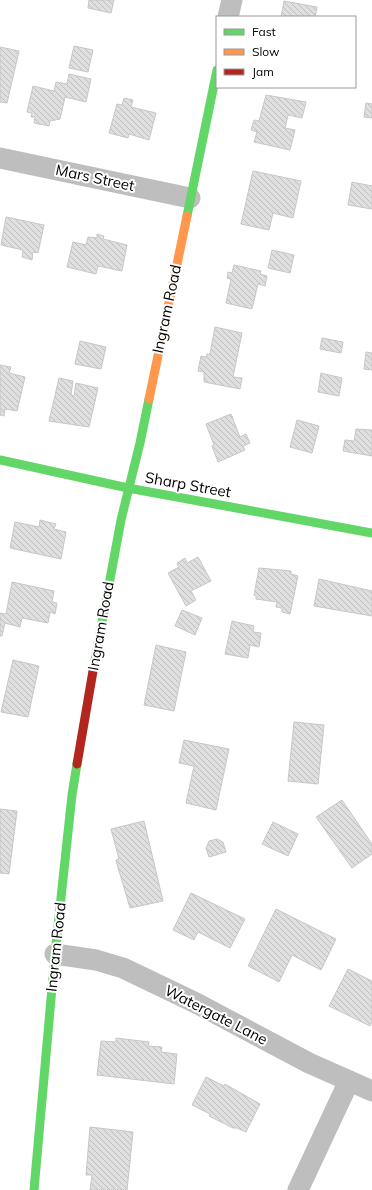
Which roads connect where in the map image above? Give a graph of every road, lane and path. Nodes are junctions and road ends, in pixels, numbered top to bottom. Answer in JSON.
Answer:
{"nodes":[{"id":1,"x":232,"y":0,"type":"edge"},
{"id":2,"x":228,"y":16,"type":"edge"},
{"id":3,"x":216,"y":75,"type":"edge"},
{"id":4,"x":0,"y":158,"type":"edge"},
{"id":5,"x":190,"y":198,"type":"junction"},
{"id":6,"x":0,"y":460,"type":"edge"},
{"id":7,"x":128,"y":488,"type":"junction"},
{"id":8,"x":372,"y":534,"type":"edge"},
{"id":9,"x":56,"y":954,"type":"junction"},
{"id":10,"x":349,"y":1081,"type":"junction"},
{"id":11,"x":372,"y":1091,"type":"edge"},
{"id":12,"x":34,"y":1190,"type":"edge"},
{"id":13,"x":298,"y":1190,"type":"edge"}],
"edges":[{"from":1,"to":2,"type":"street"},
{"from":3,"to":5,"type":"street","name":"Ingram Road"},
{"from":4,"to":5,"type":"street","name":"Mars Street"},
{"from":5,"to":7,"type":"street","name":"Ingram Road"},
{"from":6,"to":7,"type":"street","name":"Sharp Street"},
{"from":7,"to":8,"type":"street","name":"Sharp Street"},
{"from":7,"to":9,"type":"street","name":"Ingram Road"},
{"from":9,"to":10,"type":"street","name":"Watergate Lane"},
{"from":9,"to":12,"type":"street","name":"Ingram Road"},
{"from":10,"to":11,"type":"street","name":"Watergate Lane"},
{"from":10,"to":13,"type":"street"}]}
